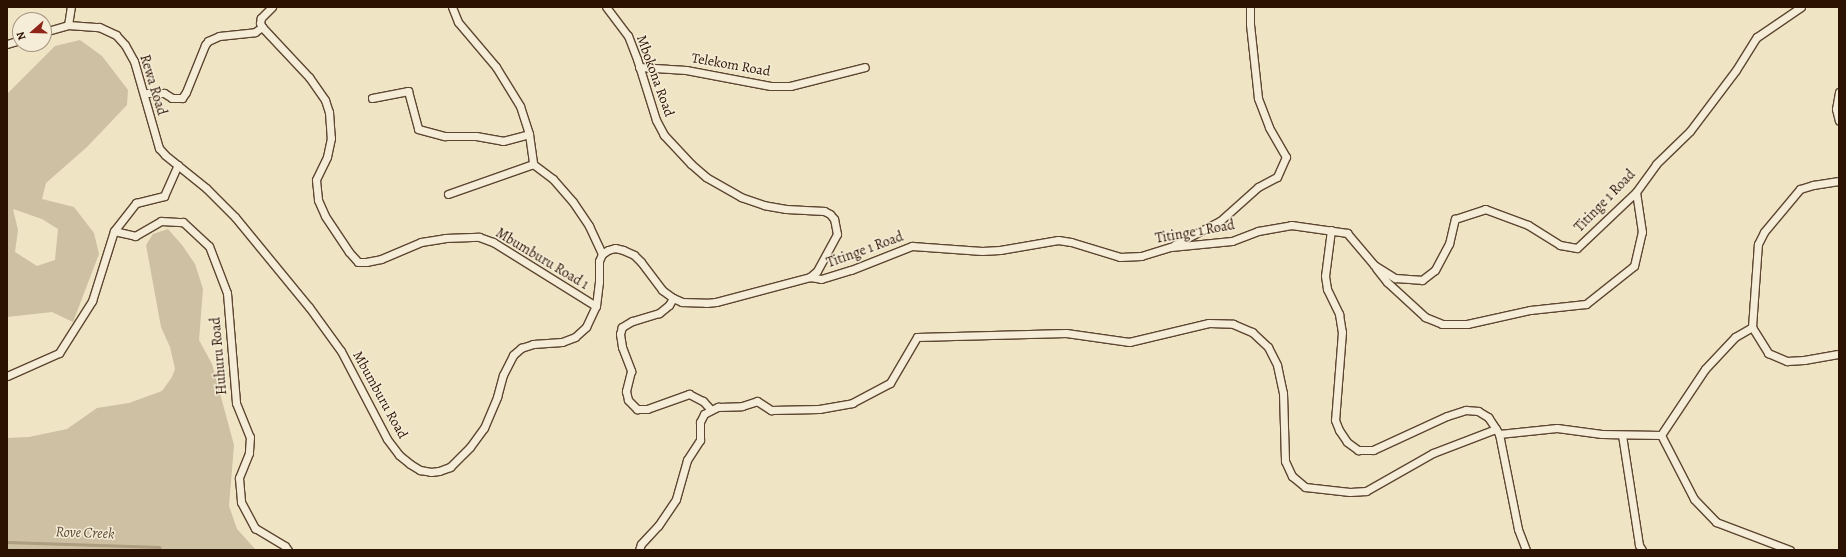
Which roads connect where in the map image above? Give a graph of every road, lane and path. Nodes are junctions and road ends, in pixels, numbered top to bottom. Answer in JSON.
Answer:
{"nodes":[{"id":1,"x":71,"y":7,"type":"edge"},
{"id":2,"x":272,"y":7,"type":"edge"},
{"id":3,"x":452,"y":7,"type":"edge"},
{"id":4,"x":606,"y":7,"type":"edge"},
{"id":5,"x":1250,"y":7,"type":"edge"},
{"id":6,"x":1801,"y":7,"type":"edge"},
{"id":7,"x":68,"y":25,"type":"junction"},
{"id":8,"x":262,"y":27,"type":"junction"},
{"id":9,"x":52,"y":30,"type":"edge"},
{"id":10,"x":639,"y":67,"type":"junction"},
{"id":11,"x":864,"y":67,"type":"dead end"},
{"id":12,"x":1839,"y":92,"type":"edge"},
{"id":13,"x":144,"y":93,"type":"junction"},
{"id":14,"x":372,"y":98,"type":"dead end"},
{"id":15,"x":1839,"y":121,"type":"edge"},
{"id":16,"x":529,"y":134,"type":"junction"},
{"id":17,"x":533,"y":164,"type":"junction"},
{"id":18,"x":178,"y":165,"type":"junction"},
{"id":19,"x":1839,"y":181,"type":"edge"},
{"id":20,"x":1636,"y":192,"type":"junction"},
{"id":21,"x":448,"y":194,"type":"dead end"},
{"id":22,"x":1330,"y":230,"type":"junction"},
{"id":23,"x":114,"y":231,"type":"junction"},
{"id":24,"x":1171,"y":247,"type":"junction"},
{"id":25,"x":602,"y":254,"type":"junction"},
{"id":26,"x":1374,"y":265,"type":"junction"},
{"id":27,"x":810,"y":277,"type":"junction"},
{"id":28,"x":674,"y":298,"type":"junction"},
{"id":29,"x":596,"y":306,"type":"junction"},
{"id":30,"x":1752,"y":327,"type":"junction"},
{"id":31,"x":1839,"y":354,"type":"edge"},
{"id":32,"x":7,"y":376,"type":"edge"},
{"id":33,"x":710,"y":410,"type":"junction"},
{"id":34,"x":1497,"y":431,"type":"junction"},
{"id":35,"x":1622,"y":434,"type":"junction"},
{"id":36,"x":1661,"y":435,"type":"junction"},
{"id":37,"x":288,"y":550,"type":"edge"},
{"id":38,"x":639,"y":550,"type":"edge"},
{"id":39,"x":1526,"y":550,"type":"edge"},
{"id":40,"x":1642,"y":550,"type":"edge"},
{"id":41,"x":1790,"y":550,"type":"edge"}],
"edges":[{"from":1,"to":7,"type":"street"},
{"from":2,"to":8,"type":"street"},
{"from":3,"to":16,"type":"street"},
{"from":4,"to":10,"type":"street","name":"Mbokona Road"},
{"from":5,"to":24,"type":"street"},
{"from":6,"to":20,"type":"street","name":"Titinge 1 Road"},
{"from":7,"to":9,"type":"street","name":"Rewa Road"},
{"from":7,"to":13,"type":"street","name":"Rewa Road"},
{"from":8,"to":13,"type":"street"},
{"from":8,"to":29,"type":"street","name":"Mbumburu Road 1"},
{"from":10,"to":11,"type":"street","name":"Telekom Road"},
{"from":10,"to":27,"type":"street","name":"Mbokona Road"},
{"from":12,"to":15,"type":"street"},
{"from":13,"to":18,"type":"street","name":"Rewa Road"},
{"from":14,"to":16,"type":"street"},
{"from":16,"to":17,"type":"street"},
{"from":17,"to":21,"type":"street"},
{"from":17,"to":25,"type":"street"},
{"from":18,"to":23,"type":"street"},
{"from":18,"to":29,"type":"street","name":"Mbumburu Road"},
{"from":19,"to":30,"type":"street"},
{"from":20,"to":26,"type":"street","name":"Titinge 1 Road"},
{"from":20,"to":26,"type":"street"},
{"from":22,"to":24,"type":"street","name":"Titinge 1 Road"},
{"from":22,"to":26,"type":"street","name":"Titinge 1 Road"},
{"from":22,"to":34,"type":"street"},
{"from":23,"to":32,"type":"street"},
{"from":23,"to":37,"type":"street","name":"Huhuru Road"},
{"from":24,"to":27,"type":"street","name":"Titinge 1 Road"},
{"from":25,"to":28,"type":"street"},
{"from":25,"to":29,"type":"street","name":"Mbumburu Road"},
{"from":27,"to":28,"type":"street"},
{"from":28,"to":33,"type":"street"},
{"from":30,"to":31,"type":"street"},
{"from":30,"to":36,"type":"street"},
{"from":33,"to":34,"type":"street"},
{"from":33,"to":38,"type":"street"},
{"from":34,"to":35,"type":"street"},
{"from":34,"to":39,"type":"street"},
{"from":35,"to":36,"type":"street"},
{"from":35,"to":40,"type":"street"},
{"from":36,"to":41,"type":"street"}]}
